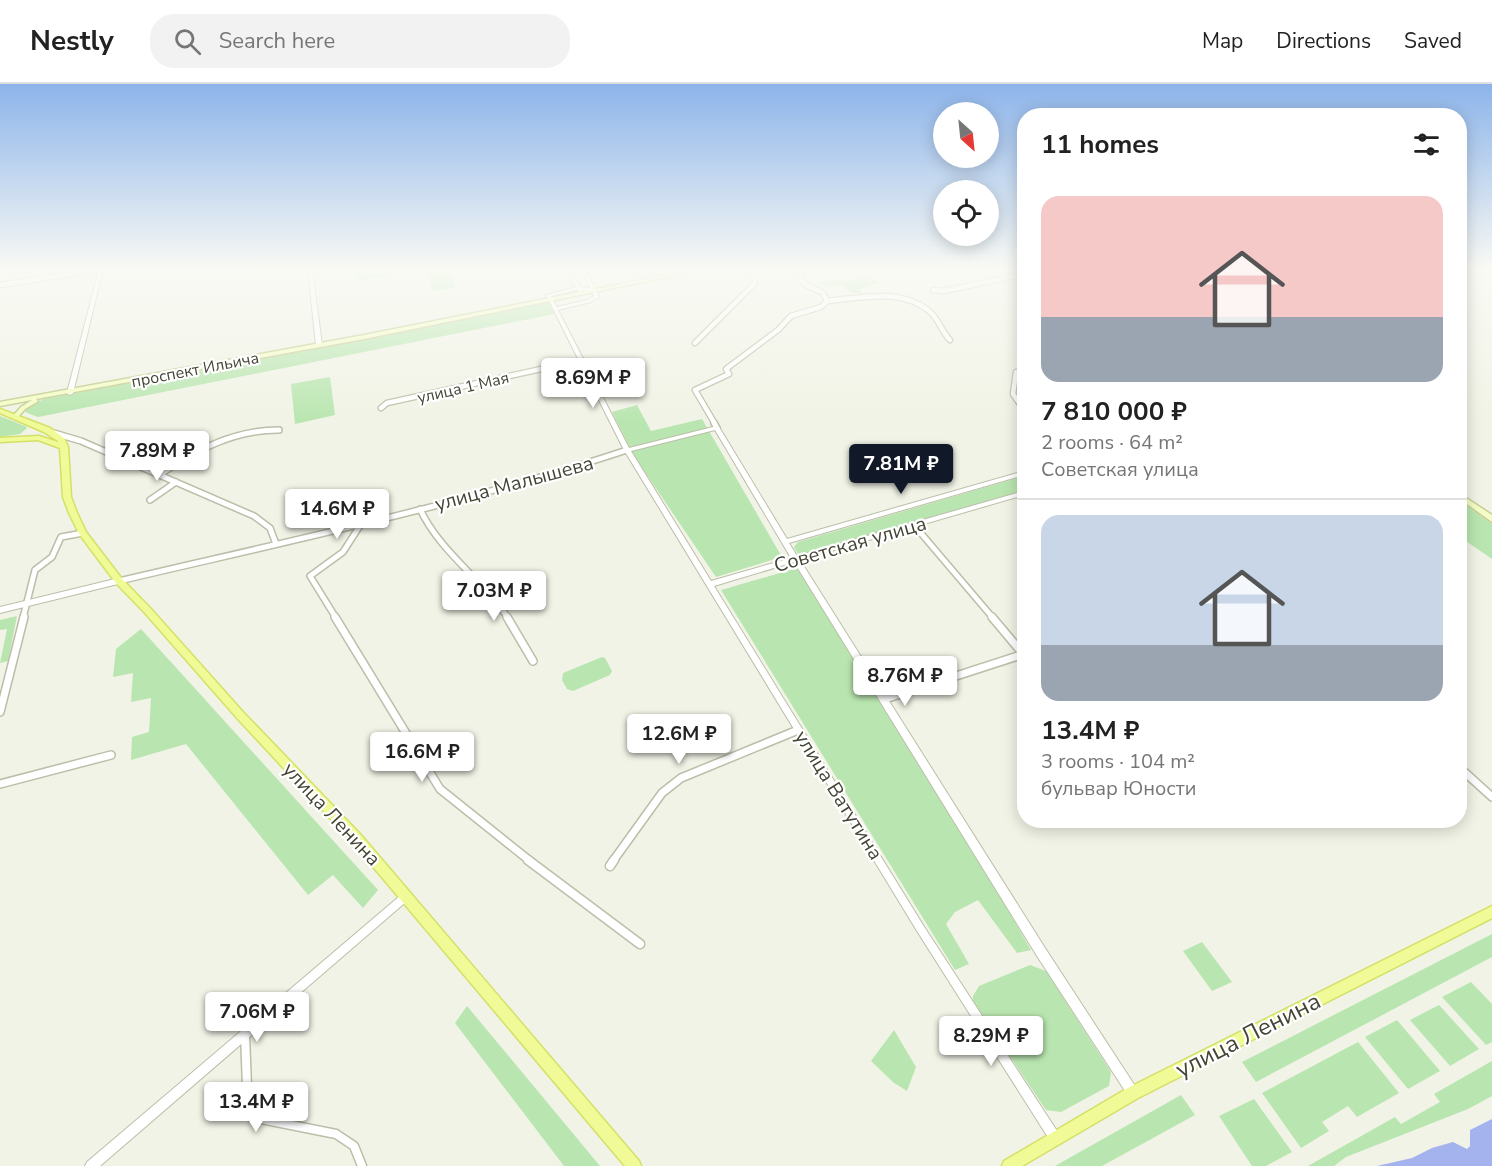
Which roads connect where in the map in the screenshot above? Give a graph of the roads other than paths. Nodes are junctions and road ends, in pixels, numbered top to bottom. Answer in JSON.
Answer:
{"nodes":[{"id":1,"x":89,"y":319,"type":"edge"},
{"id":2,"x":316,"y":319,"type":"edge"},
{"id":3,"x":450,"y":319,"type":"edge"},
{"id":4,"x":561,"y":319,"type":"edge"},
{"id":5,"x":719,"y":319,"type":"edge"},
{"id":6,"x":788,"y":319,"type":"edge"},
{"id":7,"x":934,"y":319,"type":"edge"},
{"id":8,"x":950,"y":340,"type":"dead end"},
{"id":9,"x":695,"y":343,"type":"dead end"},
{"id":10,"x":319,"y":345,"type":"junction"},
{"id":11,"x":582,"y":360,"type":"junction"},
{"id":12,"x":1017,"y":372,"type":"edge"},
{"id":13,"x":70,"y":393,"type":"junction"},
{"id":14,"x":44,"y":397,"type":"junction"},
{"id":15,"x":1017,"y":400,"type":"edge"},
{"id":16,"x":0,"y":404,"type":"edge"},
{"id":17,"x":381,"y":408,"type":"dead end"},
{"id":18,"x":0,"y":411,"type":"edge"},
{"id":19,"x":16,"y":416,"type":"junction"},
{"id":20,"x":36,"y":424,"type":"junction"},
{"id":21,"x":717,"y":428,"type":"junction"},
{"id":22,"x":279,"y":430,"type":"dead end"},
{"id":23,"x":53,"y":433,"type":"junction"},
{"id":24,"x":12,"y":439,"type":"junction"},
{"id":25,"x":0,"y":440,"type":"edge"},
{"id":26,"x":64,"y":447,"type":"junction"},
{"id":27,"x":627,"y":450,"type":"junction"},
{"id":28,"x":159,"y":475,"type":"junction"},
{"id":29,"x":1017,"y":475,"type":"edge"},
{"id":30,"x":177,"y":482,"type":"junction"},
{"id":31,"x":1017,"y":495,"type":"edge"},
{"id":32,"x":150,"y":500,"type":"dead end"},
{"id":33,"x":1467,"y":501,"type":"edge"},
{"id":34,"x":420,"y":508,"type":"junction"},
{"id":35,"x":1492,"y":519,"type":"edge"},
{"id":36,"x":361,"y":525,"type":"junction"},
{"id":37,"x":914,"y":525,"type":"junction"},
{"id":38,"x":83,"y":533,"type":"junction"},
{"id":39,"x":785,"y":542,"type":"junction"},
{"id":40,"x":276,"y":544,"type":"junction"},
{"id":41,"x":797,"y":560,"type":"junction"},
{"id":42,"x":119,"y":581,"type":"junction"},
{"id":43,"x":710,"y":584,"type":"junction"},
{"id":44,"x":26,"y":604,"type":"junction"},
{"id":45,"x":0,"y":610,"type":"edge"},
{"id":46,"x":1017,"y":646,"type":"edge"},
{"id":47,"x":1017,"y":656,"type":"edge"},
{"id":48,"x":533,"y":661,"type":"dead end"},
{"id":49,"x":885,"y":699,"type":"junction"},
{"id":50,"x":0,"y":712,"type":"edge"},
{"id":51,"x":798,"y":730,"type":"junction"},
{"id":52,"x":111,"y":755,"type":"dead end"},
{"id":53,"x":1467,"y":774,"type":"edge"},
{"id":54,"x":0,"y":784,"type":"edge"},
{"id":55,"x":1492,"y":797,"type":"edge"},
{"id":56,"x":610,"y":866,"type":"dead end"},
{"id":57,"x":404,"y":898,"type":"junction"},
{"id":58,"x":1492,"y":912,"type":"edge"},
{"id":59,"x":640,"y":944,"type":"dead end"},
{"id":60,"x":245,"y":1035,"type":"junction"},
{"id":61,"x":1133,"y":1093,"type":"junction"},
{"id":62,"x":1055,"y":1138,"type":"junction"},
{"id":63,"x":91,"y":1166,"type":"edge"},
{"id":64,"x":362,"y":1166,"type":"edge"},
{"id":65,"x":634,"y":1166,"type":"edge"},
{"id":66,"x":1009,"y":1166,"type":"edge"}],
"edges":[{"from":1,"to":13,"type":"street"},
{"from":2,"to":10,"type":"street"},
{"from":3,"to":10,"type":"main road","name":"проспект Ильича"},
{"from":4,"to":11,"type":"street","name":"улица Ватутина"},
{"from":5,"to":9,"type":"street"},
{"from":6,"to":21,"type":"street"},
{"from":7,"to":8,"type":"street"},
{"from":10,"to":13,"type":"main road","name":"проспект Ильича"},
{"from":11,"to":17,"type":"street","name":"улица 1 Мая"},
{"from":11,"to":27,"type":"street","name":"улица Ватутина"},
{"from":12,"to":15,"type":"street"},
{"from":13,"to":14,"type":"main road","name":"проспект Ильича"},
{"from":14,"to":16,"type":"main road","name":"проспект Ильича"},
{"from":14,"to":19,"type":"main road","name":"проспект Ильича"},
{"from":18,"to":19,"type":"main road"},
{"from":19,"to":20,"type":"main road"},
{"from":20,"to":23,"type":"main road"},
{"from":20,"to":24,"type":"main road"},
{"from":21,"to":27,"type":"street"},
{"from":21,"to":39,"type":"street"},
{"from":22,"to":28,"type":"street"},
{"from":23,"to":26,"type":"main road"},
{"from":23,"to":28,"type":"street"},
{"from":24,"to":25,"type":"main road"},
{"from":24,"to":26,"type":"main road"},
{"from":26,"to":38,"type":"main road","name":"улица Ленина"},
{"from":27,"to":34,"type":"street","name":"улица Малышева"},
{"from":27,"to":43,"type":"street","name":"улица Ватутина"},
{"from":28,"to":30,"type":"street"},
{"from":29,"to":39,"type":"street","name":"Советская улица"},
{"from":30,"to":32,"type":"street"},
{"from":30,"to":40,"type":"street"},
{"from":31,"to":37,"type":"street","name":"Советская улица"},
{"from":33,"to":35,"type":"main road"},
{"from":34,"to":36,"type":"street","name":"улица Малышева"},
{"from":34,"to":48,"type":"street"},
{"from":36,"to":40,"type":"street","name":"улица Малышева"},
{"from":36,"to":59,"type":"street"},
{"from":37,"to":41,"type":"street","name":"Советская улица"},
{"from":37,"to":46,"type":"street"},
{"from":38,"to":42,"type":"main road","name":"улица Ленина"},
{"from":38,"to":44,"type":"street"},
{"from":39,"to":41,"type":"street"},
{"from":40,"to":42,"type":"street","name":"улица Малышева"},
{"from":41,"to":43,"type":"street","name":"Советская улица"},
{"from":41,"to":49,"type":"street"},
{"from":42,"to":44,"type":"street"},
{"from":42,"to":57,"type":"main road","name":"улица Ленина"},
{"from":43,"to":51,"type":"street","name":"улица Ватутина"},
{"from":44,"to":45,"type":"street"},
{"from":44,"to":50,"type":"street"},
{"from":47,"to":49,"type":"street"},
{"from":49,"to":61,"type":"street"},
{"from":51,"to":56,"type":"street"},
{"from":51,"to":62,"type":"street","name":"улица Ватутина"},
{"from":52,"to":54,"type":"street"},
{"from":53,"to":55,"type":"street"},
{"from":57,"to":60,"type":"street"},
{"from":57,"to":65,"type":"main road","name":"улица Ленина"},
{"from":58,"to":61,"type":"main road","name":"улица Ленина"},
{"from":60,"to":63,"type":"street"},
{"from":60,"to":64,"type":"street"},
{"from":61,"to":62,"type":"main road","name":"улица Ленина"},
{"from":62,"to":66,"type":"main road","name":"улица Ленина"}]}
